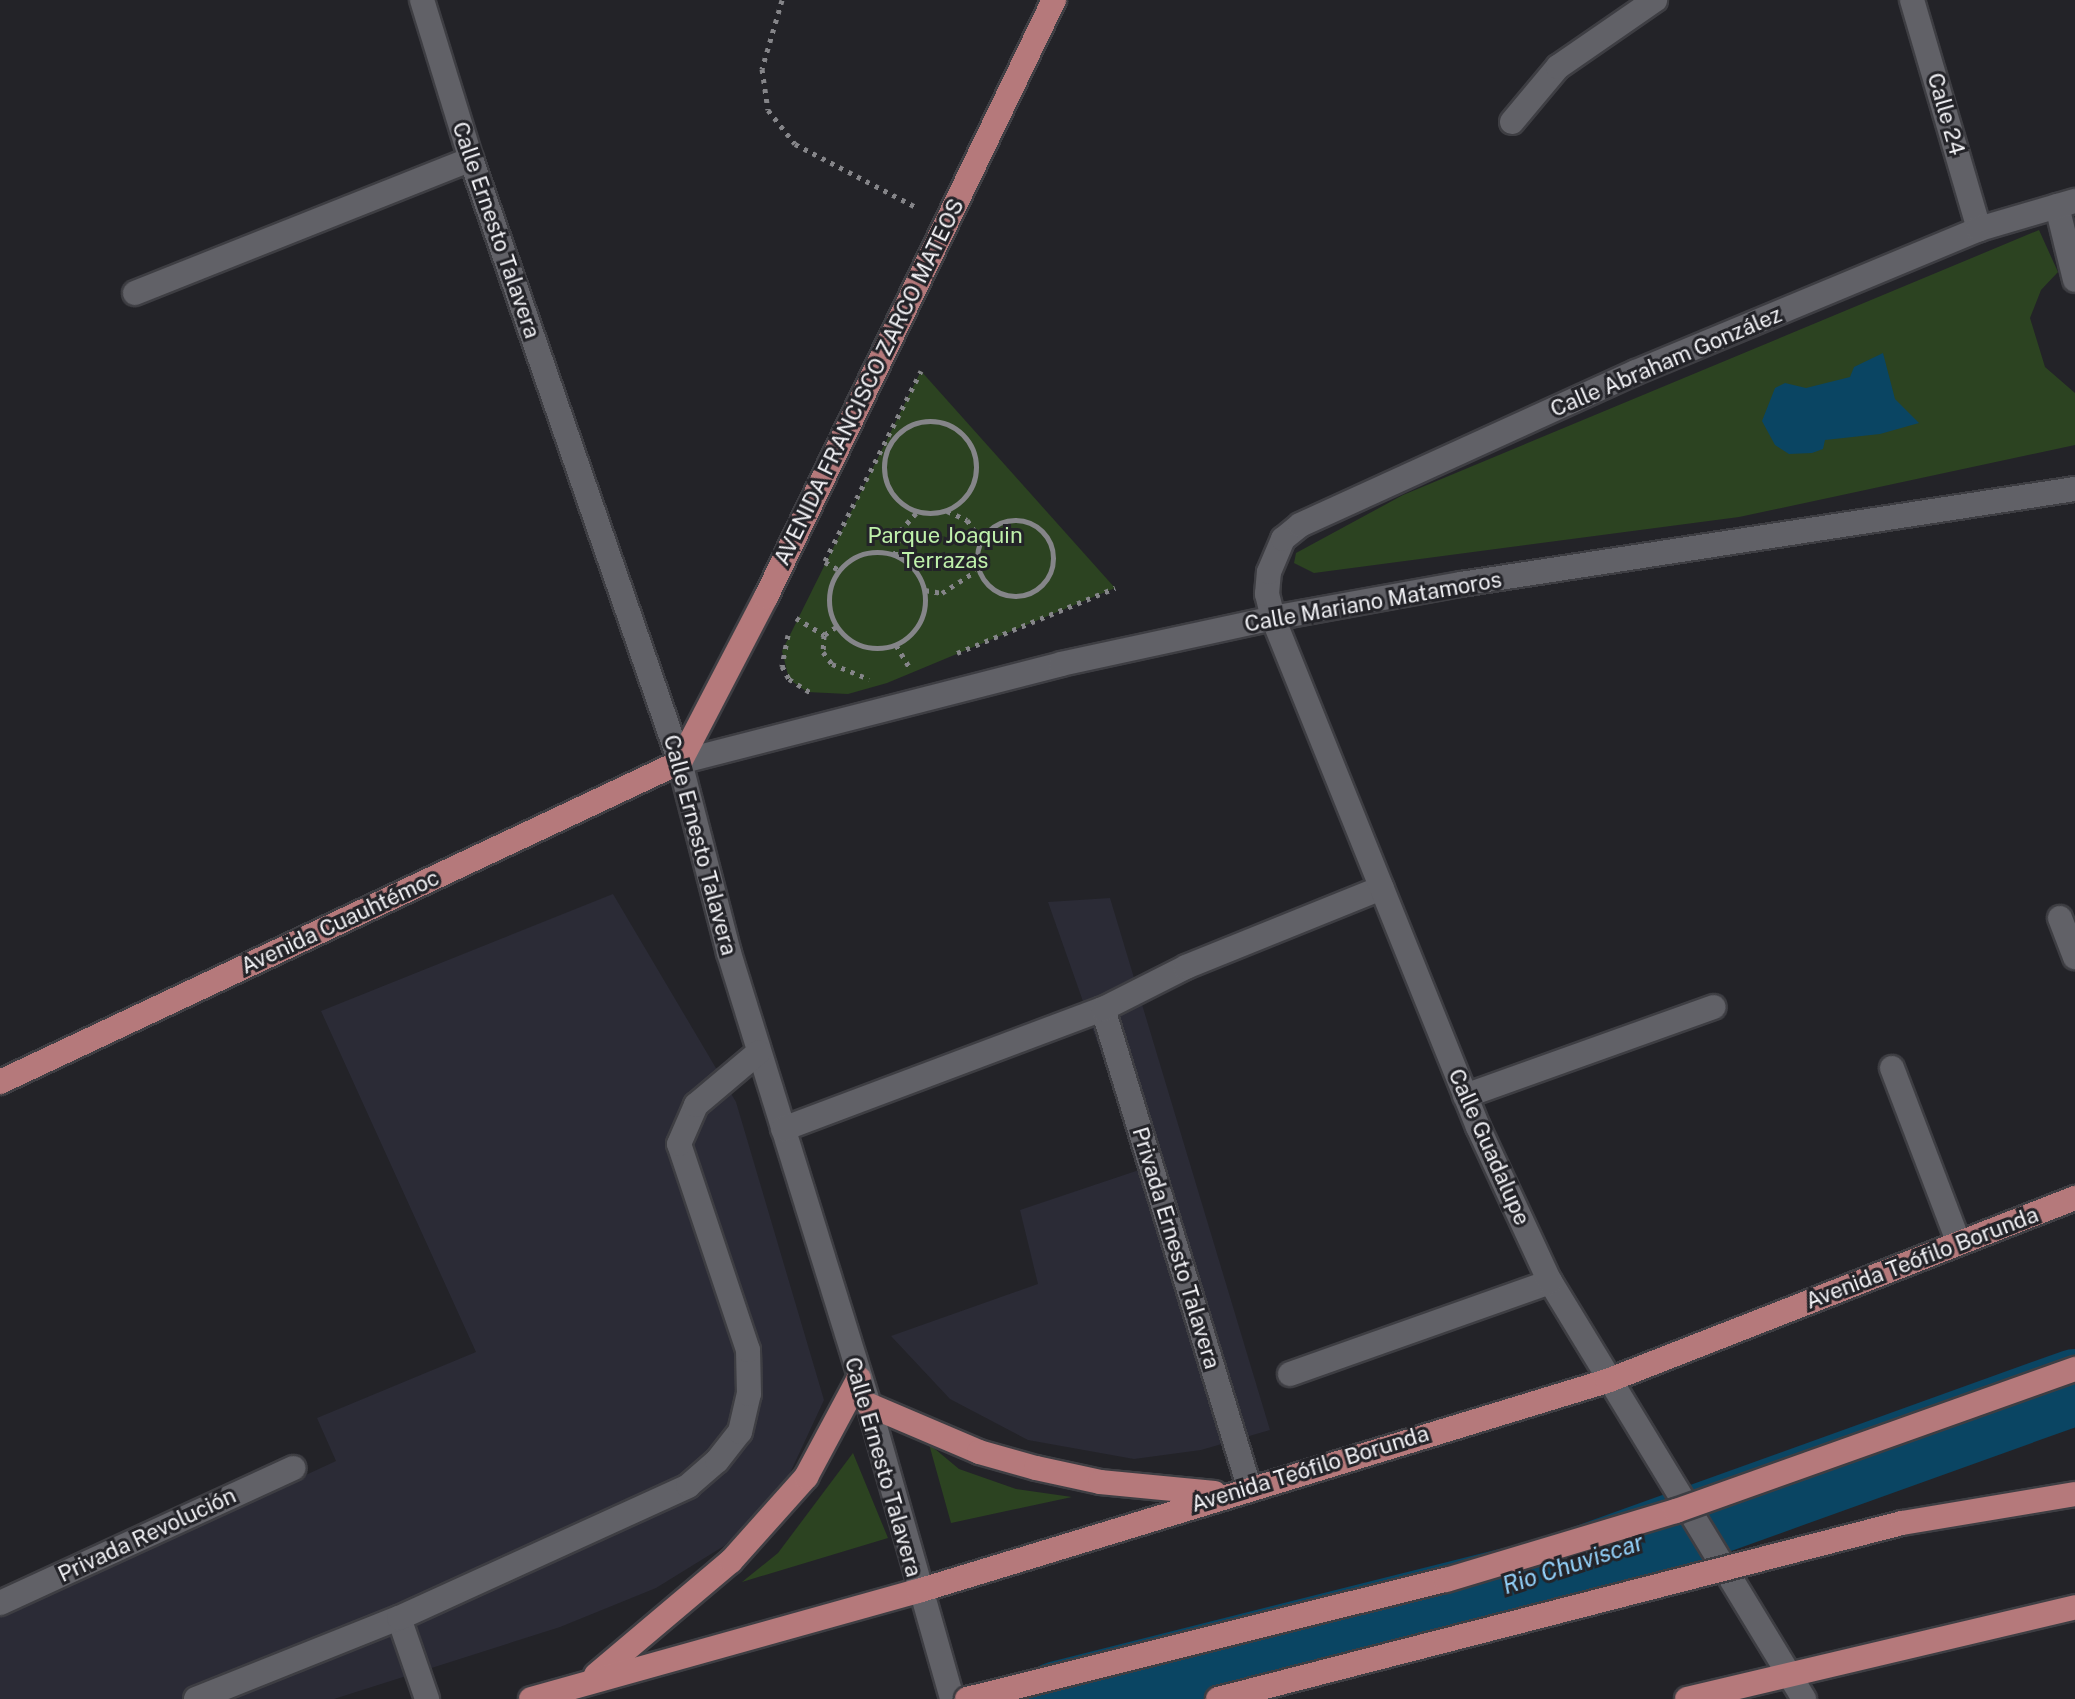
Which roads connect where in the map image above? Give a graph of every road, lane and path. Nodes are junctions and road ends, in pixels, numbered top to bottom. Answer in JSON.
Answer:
{"nodes":[{"id":1,"x":422,"y":0,"type":"edge"},
{"id":2,"x":782,"y":0,"type":"edge"},
{"id":3,"x":1054,"y":0,"type":"edge"},
{"id":4,"x":1655,"y":0,"type":"edge"},
{"id":5,"x":1912,"y":0,"type":"edge"},
{"id":6,"x":1512,"y":122,"type":"dead end"},
{"id":7,"x":471,"y":159,"type":"junction"},
{"id":8,"x":2066,"y":204,"type":"edge"},
{"id":9,"x":947,"y":222,"type":"junction"},
{"id":10,"x":1979,"y":229,"type":"junction"},
{"id":11,"x":2075,"y":280,"type":"edge"},
{"id":12,"x":135,"y":293,"type":"dead end"},
{"id":13,"x":921,"y":371,"type":"dead end"},
{"id":14,"x":2075,"y":489,"type":"edge"},
{"id":15,"x":947,"y":510,"type":"junction"},
{"id":16,"x":917,"y":512,"type":"junction"},
{"id":17,"x":981,"y":540,"type":"junction"},
{"id":18,"x":1274,"y":554,"type":"joint"},
{"id":19,"x":895,"y":555,"type":"junction"},
{"id":20,"x":825,"y":562,"type":"junction"},
{"id":21,"x":839,"y":570,"type":"junction"},
{"id":22,"x":976,"y":571,"type":"junction"},
{"id":23,"x":818,"y":576,"type":"dead end"},
{"id":24,"x":1115,"y":588,"type":"dead end"},
{"id":25,"x":924,"y":590,"type":"junction"},
{"id":26,"x":804,"y":604,"type":"dead end"},
{"id":27,"x":796,"y":618,"type":"junction"},
{"id":28,"x":1273,"y":618,"type":"junction"},
{"id":29,"x":836,"y":627,"type":"junction"},
{"id":30,"x":824,"y":635,"type":"junction"},
{"id":31,"x":896,"y":645,"type":"junction"},
{"id":32,"x":940,"y":659,"type":"dead end"},
{"id":33,"x":926,"y":665,"type":"dead end"},
{"id":34,"x":911,"y":671,"type":"junction"},
{"id":35,"x":899,"y":677,"type":"dead end"},
{"id":36,"x":879,"y":681,"type":"dead end"},
{"id":37,"x":824,"y":696,"type":"dead end"},
{"id":38,"x":680,"y":762,"type":"junction"},
{"id":39,"x":1382,"y":888,"type":"junction"},
{"id":40,"x":2060,"y":918,"type":"dead end"},
{"id":41,"x":2075,"y":957,"type":"edge"},
{"id":42,"x":1714,"y":1007,"type":"dead end"},
{"id":43,"x":1103,"y":1009,"type":"junction"},
{"id":44,"x":759,"y":1052,"type":"junction"},
{"id":45,"x":1892,"y":1068,"type":"dead end"},
{"id":46,"x":2,"y":1075,"type":"edge"},
{"id":47,"x":1465,"y":1096,"type":"junction"},
{"id":48,"x":783,"y":1129,"type":"junction"},
{"id":49,"x":2075,"y":1198,"type":"edge"},
{"id":50,"x":1959,"y":1243,"type":"junction"},
{"id":51,"x":1550,"y":1282,"type":"junction"},
{"id":52,"x":2075,"y":1369,"type":"edge"},
{"id":53,"x":1290,"y":1374,"type":"dead end"},
{"id":54,"x":859,"y":1378,"type":"junction"},
{"id":55,"x":1607,"y":1381,"type":"junction"},
{"id":56,"x":869,"y":1405,"type":"junction"},
{"id":57,"x":293,"y":1468,"type":"dead end"},
{"id":58,"x":1249,"y":1487,"type":"junction"},
{"id":59,"x":1224,"y":1494,"type":"junction"},
{"id":60,"x":2075,"y":1494,"type":"edge"},
{"id":61,"x":918,"y":1592,"type":"junction"},
{"id":62,"x":0,"y":1603,"type":"edge"},
{"id":63,"x":2075,"y":1607,"type":"edge"},
{"id":64,"x":399,"y":1618,"type":"junction"},
{"id":65,"x":1791,"y":1676,"type":"junction"},
{"id":66,"x":590,"y":1681,"type":"junction"},
{"id":67,"x":196,"y":1699,"type":"edge"},
{"id":68,"x":427,"y":1699,"type":"edge"},
{"id":69,"x":531,"y":1699,"type":"edge"},
{"id":70,"x":952,"y":1699,"type":"edge"},
{"id":71,"x":967,"y":1699,"type":"edge"},
{"id":72,"x":1218,"y":1699,"type":"edge"},
{"id":73,"x":1687,"y":1699,"type":"edge"},
{"id":74,"x":1804,"y":1699,"type":"edge"}],
"edges":[{"from":1,"to":7,"type":"street","name":"Calle Ernesto Talavera"},
{"from":2,"to":9,"type":"path"},
{"from":3,"to":9,"type":"main road","name":"AVENIDA FRANCISCO ZARCO MATEOS"},
{"from":4,"to":6,"type":"street"},
{"from":5,"to":10,"type":"street","name":"Calle 24"},
{"from":7,"to":12,"type":"street"},
{"from":7,"to":38,"type":"street","name":"Calle Ernesto Talavera"},
{"from":8,"to":10,"type":"street","name":"Calle Abraham González"},
{"from":8,"to":11,"type":"street"},
{"from":9,"to":38,"type":"main road","name":"AVENIDA FRANCISCO ZARCO MATEOS"},
{"from":10,"to":18,"type":"street","name":"Calle Abraham González"},
{"from":13,"to":20,"type":"path"},
{"from":14,"to":28,"type":"street","name":"Calle Mariano Matamoros"},
{"from":15,"to":16,"type":"path"},
{"from":15,"to":16,"type":"path"},
{"from":15,"to":17,"type":"path"},
{"from":16,"to":19,"type":"path"},
{"from":17,"to":22,"type":"path"},
{"from":17,"to":22,"type":"path"},
{"from":18,"to":28,"type":"street","name":"Calle Guadalupe"},
{"from":19,"to":21,"type":"path"},
{"from":19,"to":25,"type":"path"},
{"from":20,"to":21,"type":"path"},
{"from":20,"to":23,"type":"path"},
{"from":21,"to":29,"type":"path"},
{"from":22,"to":25,"type":"path"},
{"from":24,"to":32,"type":"path"},
{"from":25,"to":31,"type":"path"},
{"from":26,"to":27,"type":"path"},
{"from":27,"to":30,"type":"path"},
{"from":27,"to":37,"type":"path"},
{"from":28,"to":38,"type":"street","name":"Calle Mariano Matamoros"},
{"from":28,"to":39,"type":"street","name":"Calle Guadalupe"},
{"from":29,"to":30,"type":"path"},
{"from":29,"to":31,"type":"path"},
{"from":30,"to":36,"type":"path"},
{"from":31,"to":34,"type":"path"},
{"from":33,"to":34,"type":"path"},
{"from":34,"to":35,"type":"path"},
{"from":38,"to":44,"type":"street","name":"Calle Ernesto Talavera"},
{"from":38,"to":46,"type":"main road","name":"Avenida Cuauhtémoc"},
{"from":39,"to":43,"type":"street"},
{"from":39,"to":47,"type":"street","name":"Calle Guadalupe"},
{"from":40,"to":41,"type":"street"},
{"from":42,"to":47,"type":"street"},
{"from":43,"to":48,"type":"street"},
{"from":43,"to":58,"type":"street","name":"Privada Ernesto Talavera"},
{"from":44,"to":48,"type":"street","name":"Calle Ernesto Talavera"},
{"from":44,"to":64,"type":"street"},
{"from":45,"to":50,"type":"street"},
{"from":47,"to":51,"type":"street","name":"Calle Guadalupe"},
{"from":48,"to":54,"type":"street","name":"Calle Ernesto Talavera"},
{"from":49,"to":50,"type":"main road","name":"Avenida Teófilo Borunda"},
{"from":50,"to":55,"type":"main road","name":"Avenida Teófilo Borunda"},
{"from":51,"to":53,"type":"street"},
{"from":51,"to":55,"type":"street","name":"Calle Guadalupe"},
{"from":52,"to":71,"type":"main road","bridge":true},
{"from":54,"to":56,"type":"street","name":"Calle Ernesto Talavera"},
{"from":54,"to":66,"type":"main road"},
{"from":55,"to":58,"type":"main road","name":"Avenida Teófilo Borunda"},
{"from":55,"to":65,"type":"street","name":"Calle Guadalupe","bridge":true},
{"from":56,"to":59,"type":"main road"},
{"from":56,"to":61,"type":"street","name":"Calle Ernesto Talavera"},
{"from":57,"to":62,"type":"street","name":"Privada Revolución"},
{"from":58,"to":59,"type":"main road","name":"Avenida Teófilo Borunda"},
{"from":59,"to":61,"type":"main road","name":"Avenida Teófilo Borunda"},
{"from":60,"to":72,"type":"main road","bridge":true},
{"from":61,"to":66,"type":"main road","name":"Avenida Teófilo Borunda"},
{"from":61,"to":70,"type":"street","name":"Calle Ernesto Talavera"},
{"from":63,"to":65,"type":"main road"},
{"from":64,"to":67,"type":"street"},
{"from":64,"to":68,"type":"street"},
{"from":65,"to":73,"type":"main road"},
{"from":65,"to":74,"type":"street","name":"Calle Guadalupe"},
{"from":66,"to":69,"type":"main road","name":"Avenida Teófilo Borunda"}]}
